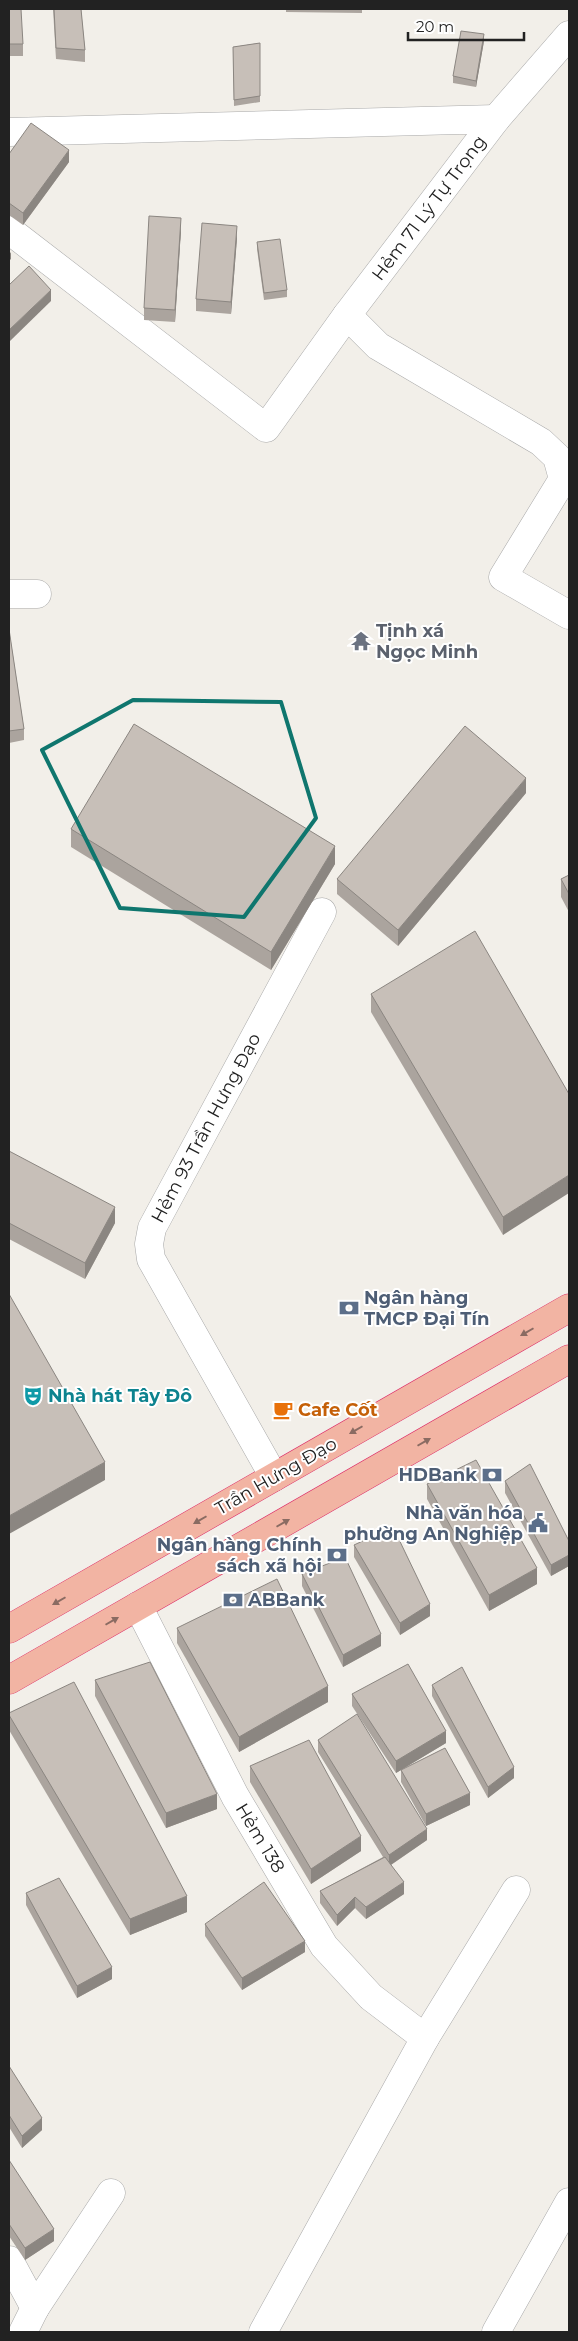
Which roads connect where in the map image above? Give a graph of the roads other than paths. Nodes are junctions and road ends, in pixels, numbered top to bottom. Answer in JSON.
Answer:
{"nodes":[{"id":1,"x":569,"y":35,"type":"edge"},
{"id":2,"x":496,"y":119,"type":"junction"},
{"id":3,"x":9,"y":132,"type":"edge"},
{"id":4,"x":9,"y":230,"type":"edge"},
{"id":5,"x":347,"y":315,"type":"junction"},
{"id":6,"x":9,"y":594,"type":"edge"},
{"id":7,"x":37,"y":594,"type":"dead end"},
{"id":8,"x":569,"y":615,"type":"edge"},
{"id":9,"x":322,"y":912,"type":"dead end"},
{"id":10,"x":569,"y":1308,"type":"edge"},
{"id":11,"x":569,"y":1359,"type":"edge"},
{"id":12,"x":274,"y":1477,"type":"junction"},
{"id":13,"x":138,"y":1606,"type":"junction"},
{"id":14,"x":9,"y":1629,"type":"edge"},
{"id":15,"x":9,"y":1680,"type":"edge"},
{"id":16,"x":516,"y":1890,"type":"dead end"},
{"id":17,"x":425,"y":2038,"type":"junction"},
{"id":18,"x":112,"y":2193,"type":"dead end"},
{"id":19,"x":569,"y":2202,"type":"edge"},
{"id":20,"x":9,"y":2260,"type":"edge"},
{"id":21,"x":29,"y":2320,"type":"edge"},
{"id":22,"x":506,"y":2328,"type":"edge"},
{"id":23,"x":263,"y":2332,"type":"edge"}],
"edges":[{"from":1,"to":2,"type":"street"},
{"from":2,"to":3,"type":"street","name":"Hẻm 71 Lý Tự Trọng"},
{"from":2,"to":5,"type":"street","name":"Hẻm 71 Lý Tự Trọng"},
{"from":4,"to":5,"type":"street","name":"Hẻm 71 Lý Tự Trọng"},
{"from":5,"to":8,"type":"street"},
{"from":6,"to":7,"type":"street"},
{"from":9,"to":12,"type":"street","name":"Hẻm 93 Trần Hưng Đạo"},
{"from":10,"to":12,"type":"highway","name":"Trần Hưng Đạo","one_way":true},
{"from":13,"to":11,"type":"highway","one_way":true},
{"from":12,"to":14,"type":"highway","name":"Trần Hưng Đạo","one_way":true},
{"from":15,"to":13,"type":"highway","one_way":true},
{"from":13,"to":17,"type":"street","name":"Hẻm 138"},
{"from":16,"to":17,"type":"street"},
{"from":17,"to":23,"type":"street"},
{"from":18,"to":21,"type":"street"},
{"from":19,"to":22,"type":"street"},
{"from":20,"to":21,"type":"street"}]}
